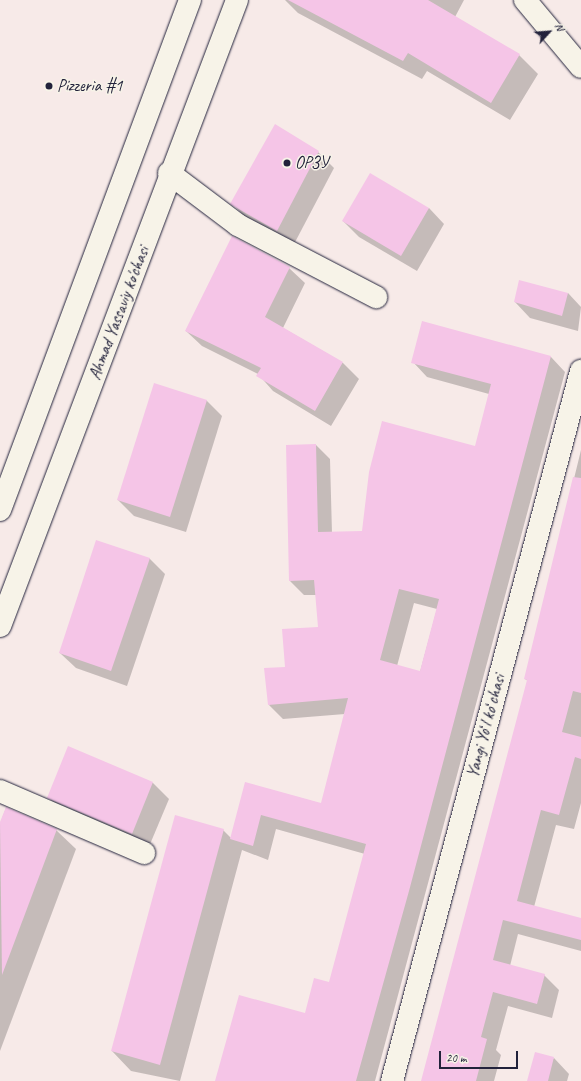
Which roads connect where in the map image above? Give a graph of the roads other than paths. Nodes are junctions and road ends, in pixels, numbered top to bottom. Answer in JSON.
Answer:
{"nodes":[{"id":1,"x":190,"y":0,"type":"edge"},
{"id":2,"x":237,"y":0,"type":"edge"},
{"id":3,"x":525,"y":0,"type":"edge"},
{"id":4,"x":581,"y":67,"type":"edge"},
{"id":5,"x":170,"y":173,"type":"junction"},
{"id":6,"x":376,"y":297,"type":"dead end"},
{"id":7,"x":581,"y":371,"type":"edge"},
{"id":8,"x":0,"y":510,"type":"edge"},
{"id":9,"x":0,"y":626,"type":"edge"},
{"id":10,"x":0,"y":791,"type":"edge"},
{"id":11,"x":144,"y":853,"type":"dead end"},
{"id":12,"x":392,"y":1081,"type":"edge"}],
"edges":[{"from":1,"to":8,"type":"street"},
{"from":2,"to":5,"type":"street","name":"Ahmad Yassaviy ko'chasi"},
{"from":3,"to":4,"type":"street"},
{"from":5,"to":6,"type":"street"},
{"from":5,"to":9,"type":"street","name":"Ahmad Yassaviy ko'chasi"},
{"from":7,"to":12,"type":"street","name":"Yangi Yoʻl koʻchasi"},
{"from":10,"to":11,"type":"street"}]}
